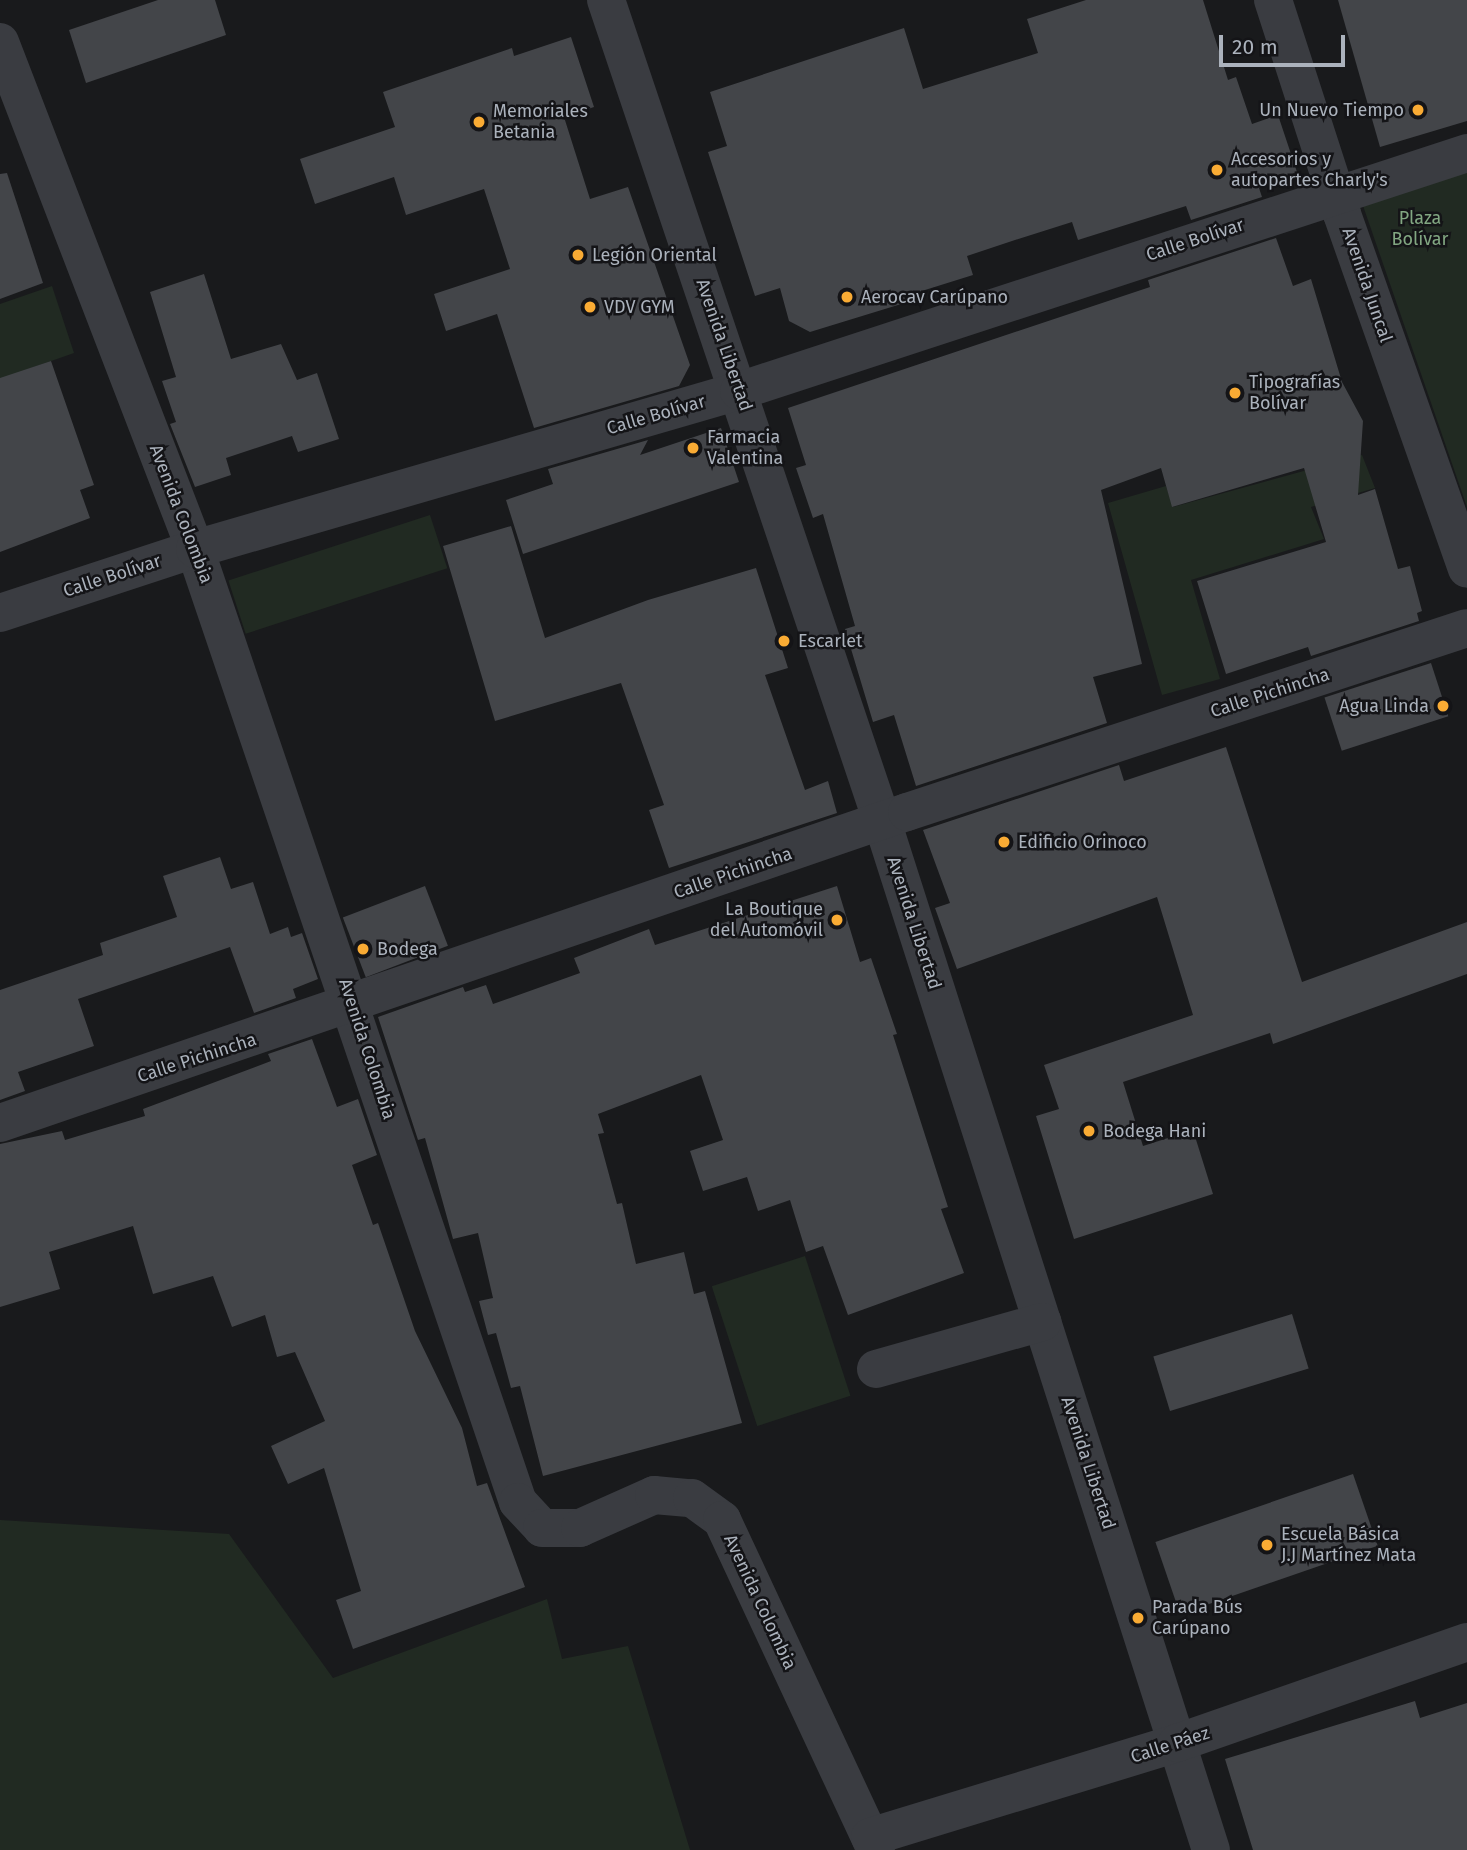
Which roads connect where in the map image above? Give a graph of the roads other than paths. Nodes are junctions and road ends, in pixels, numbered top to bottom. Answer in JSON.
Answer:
{"nodes":[{"id":1,"x":606,"y":0,"type":"edge"},
{"id":2,"x":1273,"y":0,"type":"edge"},
{"id":3,"x":0,"y":42,"type":"edge"},
{"id":4,"x":1467,"y":153,"type":"edge"},
{"id":5,"x":1335,"y":193,"type":"junction"},
{"id":6,"x":739,"y":391,"type":"junction"},
{"id":7,"x":195,"y":549,"type":"junction"},
{"id":8,"x":1467,"y":569,"type":"edge"},
{"id":9,"x":0,"y":613,"type":"edge"},
{"id":10,"x":1467,"y":628,"type":"edge"},
{"id":11,"x":882,"y":821,"type":"junction"},
{"id":12,"x":353,"y":1006,"type":"junction"},
{"id":13,"x":0,"y":1123,"type":"edge"},
{"id":14,"x":1042,"y":1322,"type":"junction"},
{"id":15,"x":876,"y":1369,"type":"dead end"},
{"id":16,"x":1467,"y":1642,"type":"edge"},
{"id":17,"x":1177,"y":1743,"type":"junction"},
{"id":18,"x":873,"y":1843,"type":"edge"},
{"id":19,"x":1211,"y":1850,"type":"edge"}],
"edges":[{"from":1,"to":6,"type":"street","name":"Avenida Libertad"},
{"from":2,"to":5,"type":"street","name":"Avenida Juncal"},
{"from":3,"to":7,"type":"street","name":"Avenida Colombia"},
{"from":4,"to":5,"type":"street","name":"Calle Bolívar"},
{"from":5,"to":6,"type":"street","name":"Calle Bolívar"},
{"from":5,"to":8,"type":"street","name":"Avenida Juncal"},
{"from":6,"to":7,"type":"street","name":"Calle Bolívar"},
{"from":6,"to":11,"type":"street","name":"Avenida Libertad"},
{"from":7,"to":9,"type":"street","name":"Calle Bolívar"},
{"from":7,"to":12,"type":"street","name":"Avenida Colombia"},
{"from":10,"to":11,"type":"street","name":"Calle Pichincha"},
{"from":11,"to":12,"type":"street","name":"Calle Pichincha"},
{"from":11,"to":14,"type":"street","name":"Avenida Libertad"},
{"from":12,"to":13,"type":"street","name":"Calle Pichincha"},
{"from":12,"to":18,"type":"street","name":"Avenida Colombia"},
{"from":14,"to":15,"type":"street"},
{"from":14,"to":17,"type":"street","name":"Avenida Libertad"},
{"from":16,"to":17,"type":"street","name":"Calle Páez"},
{"from":17,"to":18,"type":"street","name":"Calle Páez"},
{"from":17,"to":19,"type":"street","name":"Avenida Libertad"}]}
